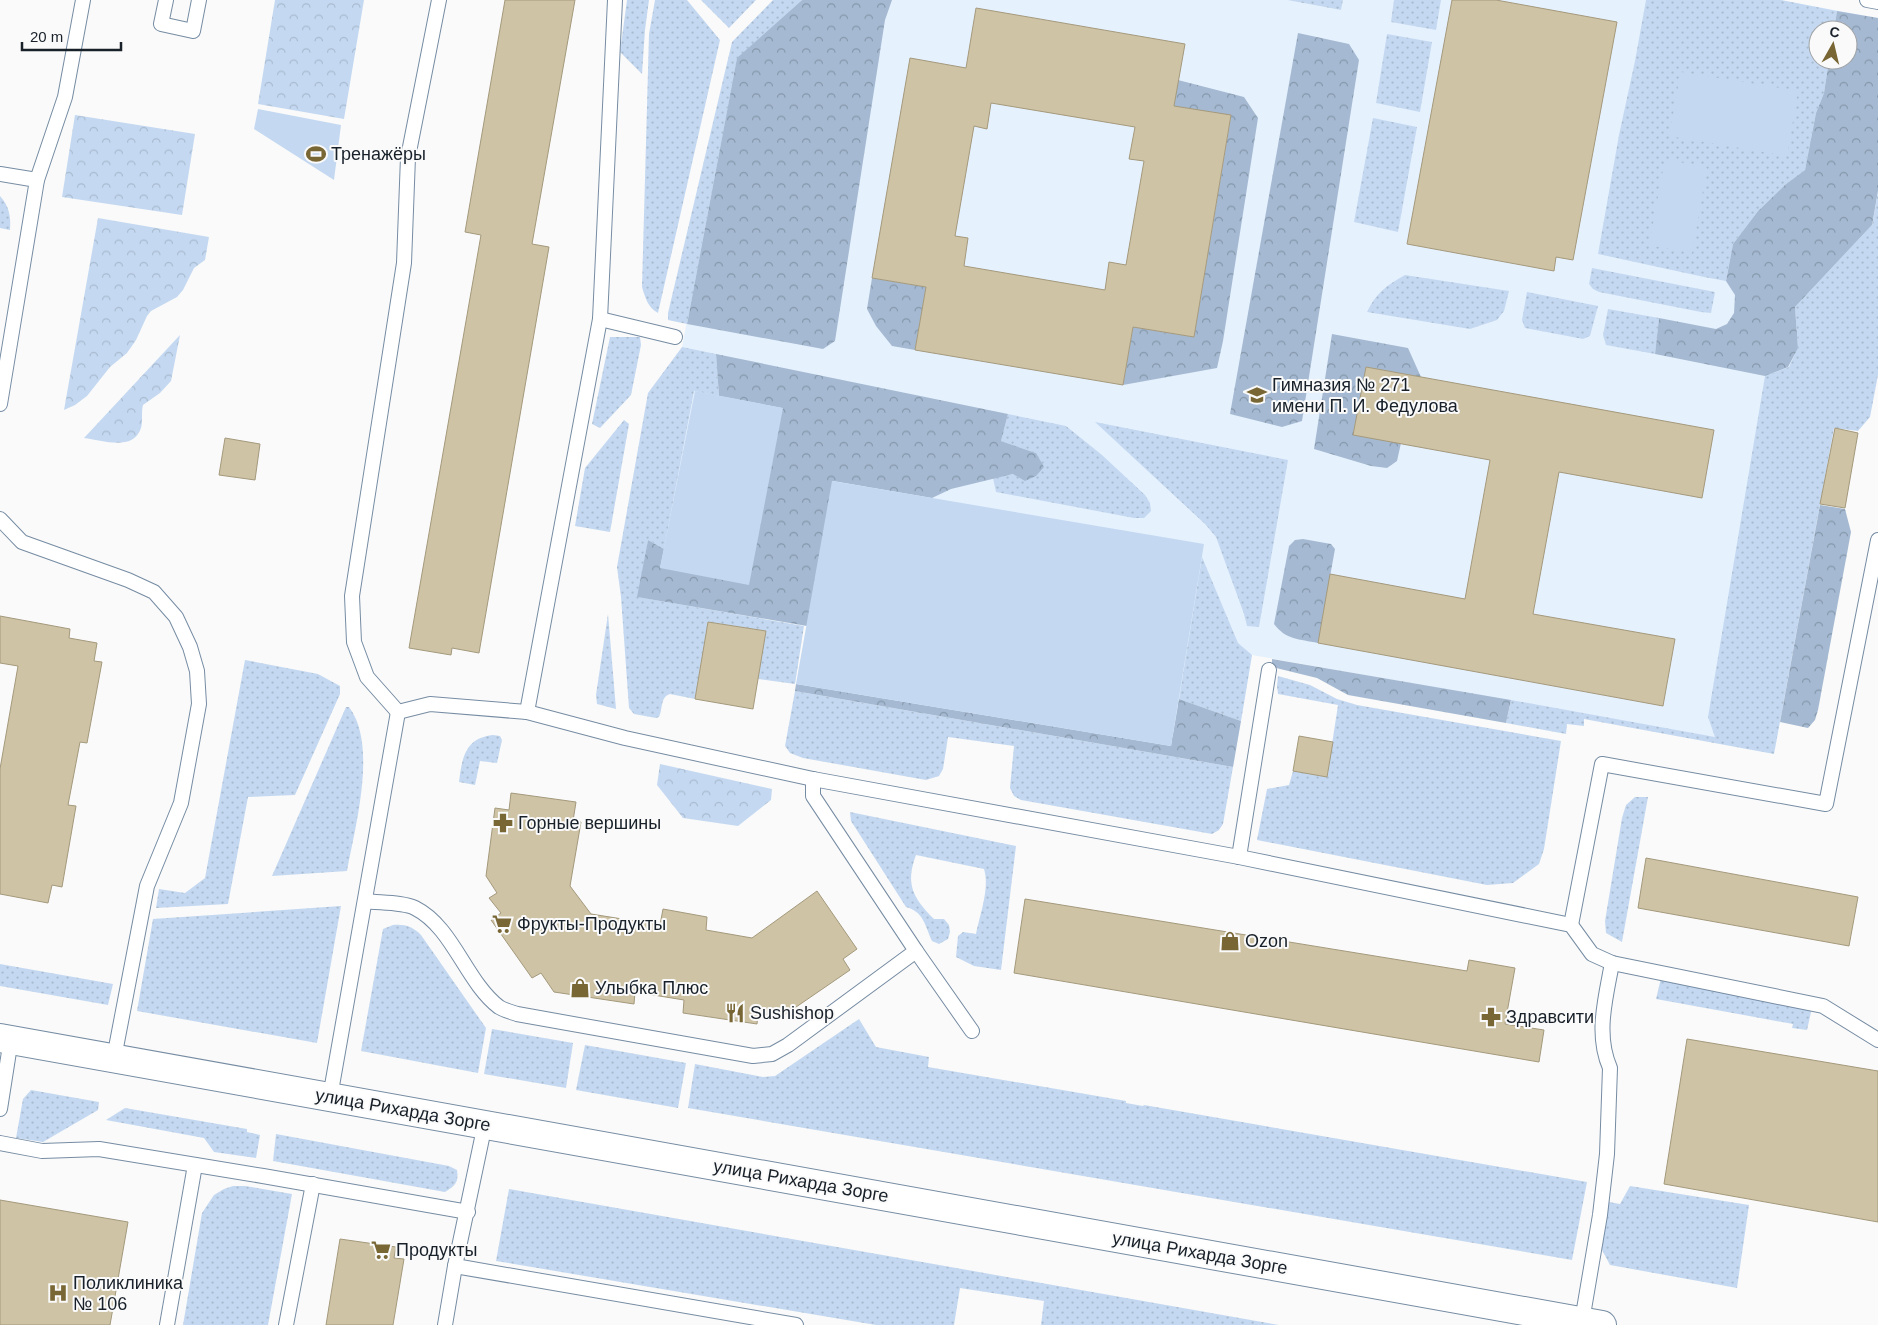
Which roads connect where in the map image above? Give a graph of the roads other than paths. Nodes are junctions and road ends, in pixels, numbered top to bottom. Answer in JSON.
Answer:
{"nodes":[{"id":1,"x":83,"y":0,"type":"edge"},
{"id":2,"x":166,"y":0,"type":"edge"},
{"id":3,"x":199,"y":0,"type":"edge"},
{"id":4,"x":440,"y":0,"type":"edge"},
{"id":5,"x":615,"y":0,"type":"edge"},
{"id":6,"x":1867,"y":0,"type":"edge"},
{"id":7,"x":1878,"y":2,"type":"edge"},
{"id":8,"x":0,"y":174,"type":"edge"},
{"id":9,"x":36,"y":180,"type":"junction"},
{"id":10,"x":600,"y":319,"type":"junction"},
{"id":11,"x":675,"y":337,"type":"dead end"},
{"id":12,"x":0,"y":404,"type":"edge"},
{"id":13,"x":0,"y":519,"type":"edge"},
{"id":14,"x":1878,"y":540,"type":"edge"},
{"id":15,"x":1269,"y":670,"type":"dead end"},
{"id":16,"x":398,"y":712,"type":"junction"},
{"id":17,"x":527,"y":712,"type":"junction"},
{"id":18,"x":813,"y":780,"type":"junction"},
{"id":19,"x":1239,"y":857,"type":"junction"},
{"id":20,"x":366,"y":901,"type":"junction"},
{"id":21,"x":1571,"y":925,"type":"junction"},
{"id":22,"x":916,"y":951,"type":"junction"},
{"id":23,"x":1612,"y":962,"type":"junction"},
{"id":24,"x":972,"y":1031,"type":"dead end"},
{"id":25,"x":5,"y":1039,"type":"edge"},
{"id":26,"x":1878,"y":1040,"type":"edge"},
{"id":27,"x":114,"y":1058,"type":"junction"},
{"id":28,"x":330,"y":1097,"type":"junction"},
{"id":29,"x":0,"y":1109,"type":"edge"},
{"id":30,"x":485,"y":1124,"type":"junction"},
{"id":31,"x":0,"y":1143,"type":"edge"},
{"id":32,"x":195,"y":1165,"type":"junction"},
{"id":33,"x":313,"y":1184,"type":"junction"},
{"id":34,"x":468,"y":1212,"type":"junction"},
{"id":35,"x":455,"y":1266,"type":"junction"},
{"id":36,"x":1592,"y":1323,"type":"edge"},
{"id":37,"x":168,"y":1325,"type":"edge"},
{"id":38,"x":286,"y":1325,"type":"edge"},
{"id":39,"x":445,"y":1325,"type":"edge"},
{"id":40,"x":796,"y":1325,"type":"edge"}],
"edges":[{"from":1,"to":9,"type":"lane"},
{"from":2,"to":3,"type":"lane"},
{"from":4,"to":16,"type":"lane"},
{"from":5,"to":10,"type":"lane"},
{"from":6,"to":7,"type":"lane"},
{"from":8,"to":9,"type":"lane"},
{"from":9,"to":12,"type":"lane"},
{"from":10,"to":11,"type":"lane"},
{"from":10,"to":17,"type":"lane"},
{"from":13,"to":27,"type":"lane"},
{"from":14,"to":21,"type":"lane"},
{"from":15,"to":19,"type":"lane"},
{"from":16,"to":17,"type":"lane"},
{"from":16,"to":20,"type":"lane"},
{"from":17,"to":18,"type":"lane"},
{"from":18,"to":19,"type":"lane"},
{"from":18,"to":22,"type":"lane"},
{"from":19,"to":21,"type":"lane"},
{"from":20,"to":22,"type":"lane"},
{"from":20,"to":28,"type":"lane"},
{"from":21,"to":23,"type":"lane"},
{"from":22,"to":24,"type":"lane"},
{"from":23,"to":26,"type":"lane"},
{"from":23,"to":36,"type":"lane"},
{"from":25,"to":27,"type":"street","name":"улица Рихарда Зорге"},
{"from":25,"to":29,"type":"lane"},
{"from":27,"to":28,"type":"street","name":"улица Рихарда Зорге"},
{"from":28,"to":30,"type":"street","name":"улица Рихарда Зорге"},
{"from":30,"to":34,"type":"lane"},
{"from":30,"to":36,"type":"street","name":"улица Рихарда Зорге"},
{"from":31,"to":32,"type":"lane"},
{"from":32,"to":33,"type":"lane"},
{"from":32,"to":37,"type":"lane"},
{"from":33,"to":34,"type":"lane"},
{"from":33,"to":38,"type":"lane"},
{"from":34,"to":35,"type":"lane"},
{"from":35,"to":39,"type":"lane"},
{"from":35,"to":40,"type":"lane"}]}
